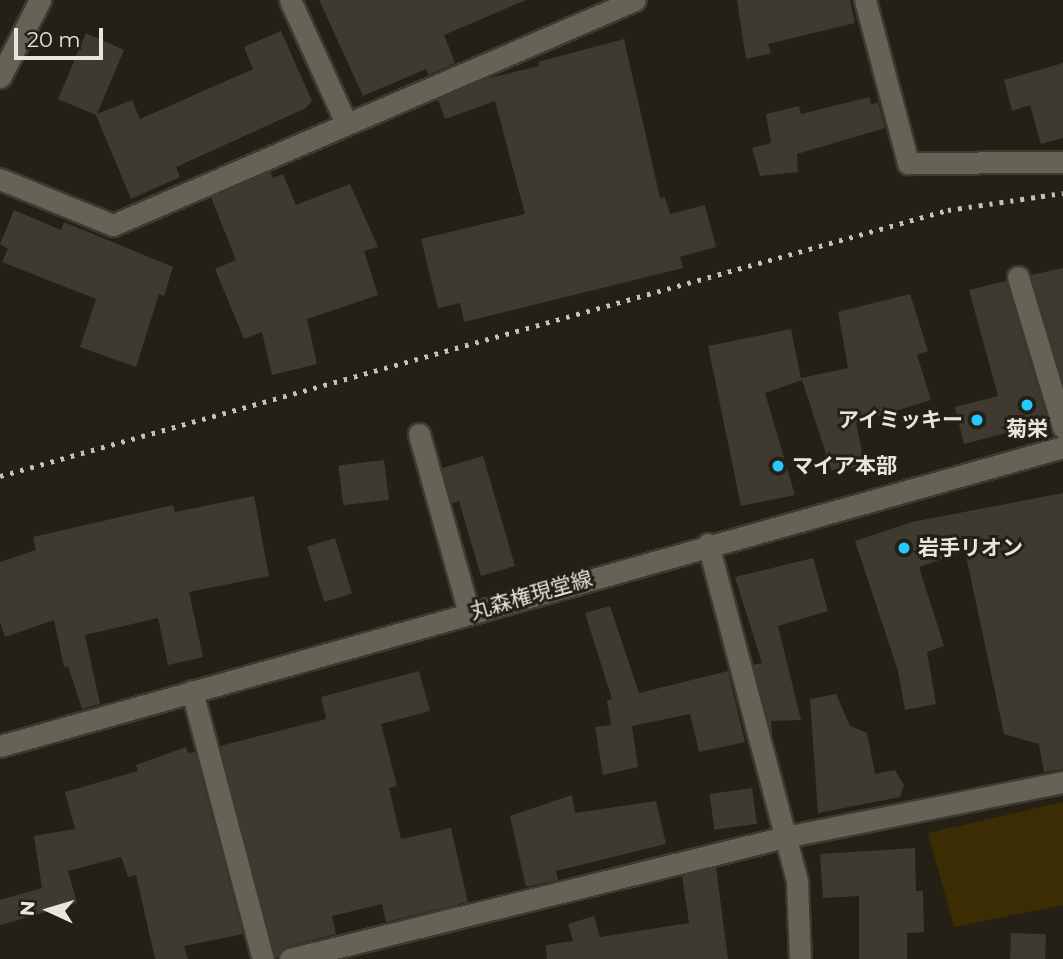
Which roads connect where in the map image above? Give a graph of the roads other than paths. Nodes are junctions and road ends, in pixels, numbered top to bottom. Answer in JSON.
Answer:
{"nodes":[{"id":1,"x":40,"y":0,"type":"edge"},
{"id":2,"x":290,"y":0,"type":"edge"},
{"id":3,"x":635,"y":0,"type":"edge"},
{"id":4,"x":865,"y":0,"type":"edge"},
{"id":5,"x":0,"y":77,"type":"edge"},
{"id":6,"x":346,"y":122,"type":"junction"},
{"id":7,"x":1063,"y":162,"type":"edge"},
{"id":8,"x":0,"y":179,"type":"edge"},
{"id":9,"x":1018,"y":277,"type":"dead end"},
{"id":10,"x":1063,"y":427,"type":"edge"},
{"id":11,"x":419,"y":434,"type":"dead end"},
{"id":12,"x":1063,"y":447,"type":"edge"},
{"id":13,"x":708,"y":544,"type":"junction"},
{"id":14,"x":470,"y":613,"type":"junction"},
{"id":15,"x":192,"y":691,"type":"junction"},
{"id":16,"x":0,"y":746,"type":"edge"},
{"id":17,"x":1063,"y":782,"type":"edge"},
{"id":18,"x":785,"y":837,"type":"junction"},
{"id":19,"x":263,"y":959,"type":"edge"},
{"id":20,"x":290,"y":959,"type":"edge"},
{"id":21,"x":800,"y":959,"type":"edge"}],
"edges":[{"from":1,"to":5,"type":"street"},
{"from":2,"to":6,"type":"street"},
{"from":3,"to":6,"type":"street"},
{"from":4,"to":7,"type":"street"},
{"from":6,"to":8,"type":"street"},
{"from":9,"to":10,"type":"street"},
{"from":11,"to":14,"type":"street"},
{"from":12,"to":13,"type":"street","name":"丸森権現堂線"},
{"from":13,"to":14,"type":"street","name":"丸森権現堂線"},
{"from":13,"to":18,"type":"street"},
{"from":14,"to":15,"type":"street","name":"丸森権現堂線"},
{"from":15,"to":16,"type":"street","name":"丸森権現堂線"},
{"from":15,"to":19,"type":"street"},
{"from":17,"to":18,"type":"street"},
{"from":18,"to":20,"type":"street"},
{"from":18,"to":21,"type":"street"}]}
